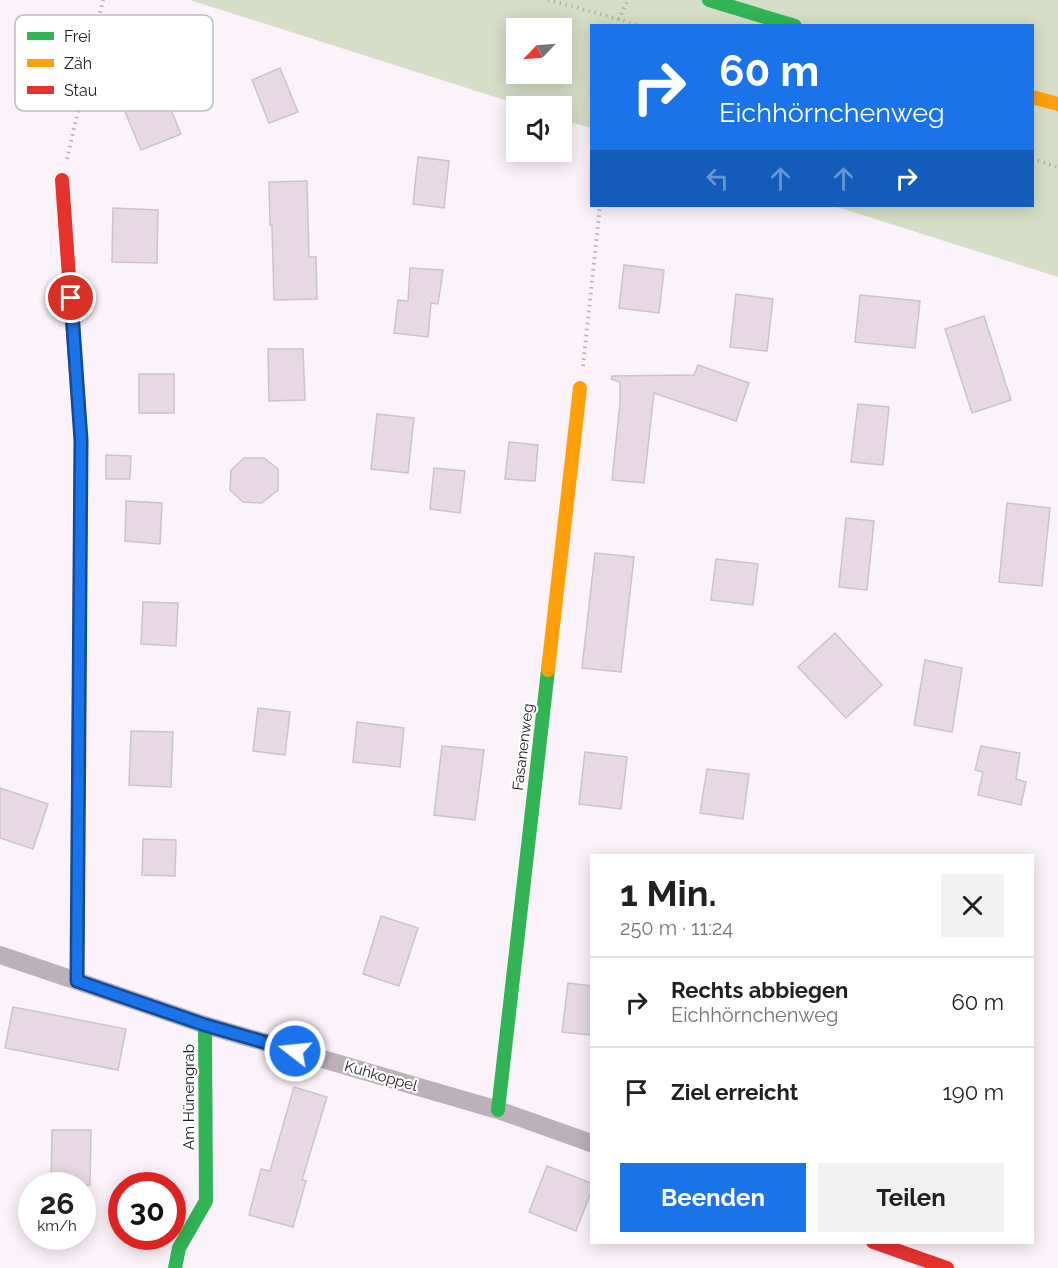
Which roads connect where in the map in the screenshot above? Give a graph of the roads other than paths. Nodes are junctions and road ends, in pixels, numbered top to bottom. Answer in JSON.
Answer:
{"nodes":[{"id":1,"x":709,"y":0,"type":"edge"},
{"id":2,"x":788,"y":24,"type":"edge"},
{"id":3,"x":1034,"y":98,"type":"edge"},
{"id":4,"x":1058,"y":104,"type":"edge"},
{"id":5,"x":62,"y":180,"type":"road end"},
{"id":6,"x":580,"y":387,"type":"road end"},
{"id":7,"x":0,"y":956,"type":"edge"},
{"id":8,"x":77,"y":981,"type":"junction"},
{"id":9,"x":205,"y":1025,"type":"junction"},
{"id":10,"x":498,"y":1110,"type":"junction"},
{"id":11,"x":590,"y":1143,"type":"edge"},
{"id":12,"x":879,"y":1244,"type":"edge"},
{"id":13,"x":175,"y":1268,"type":"edge"},
{"id":14,"x":947,"y":1268,"type":"edge"}],
"edges":[{"from":1,"to":2,"type":"street"},
{"from":3,"to":4,"type":"street"},
{"from":5,"to":8,"type":"street"},
{"from":6,"to":10,"type":"street","name":"Fasanenweg"},
{"from":7,"to":8,"type":"street","name":"Kuhkoppel"},
{"from":8,"to":9,"type":"street","name":"Kuhkoppel"},
{"from":9,"to":10,"type":"street","name":"Kuhkoppel"},
{"from":9,"to":13,"type":"street","name":"Am Hünengrab"},
{"from":10,"to":11,"type":"street","name":"Kuhkoppel"},
{"from":12,"to":14,"type":"street"}]}
